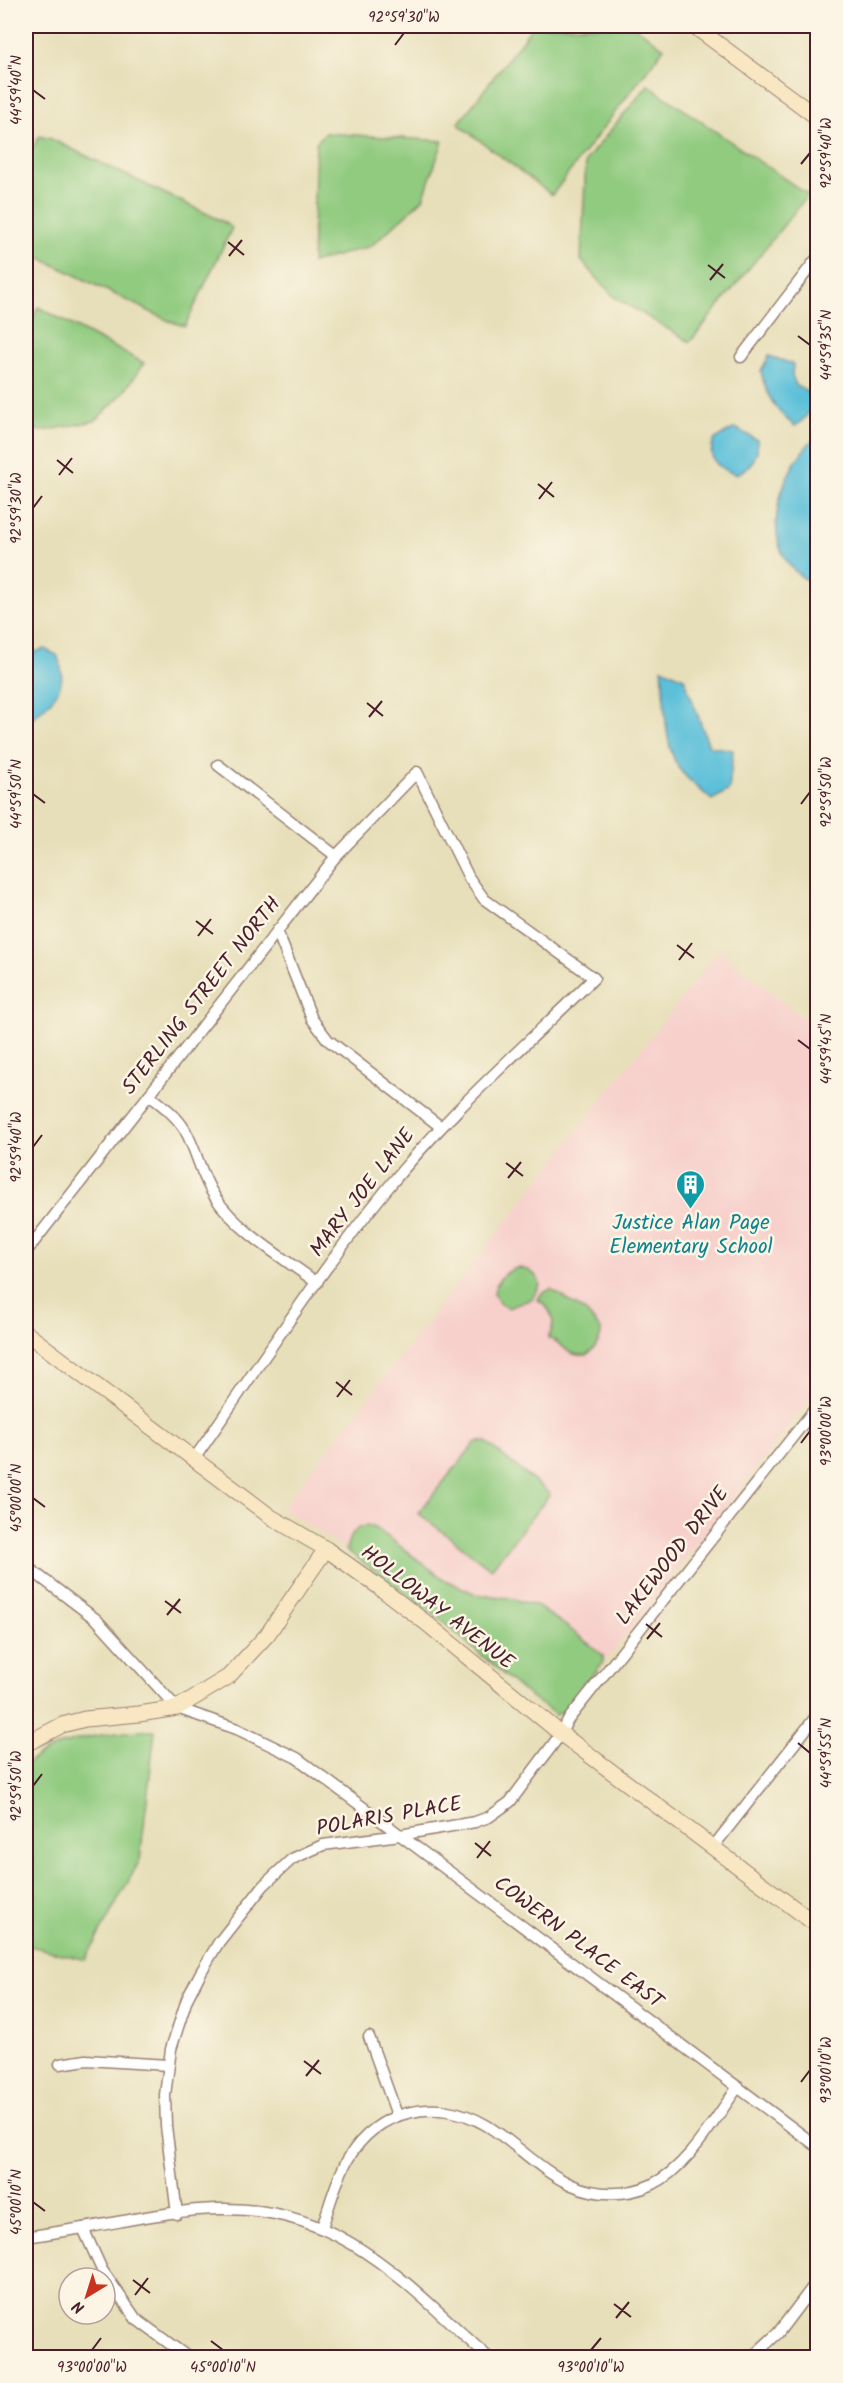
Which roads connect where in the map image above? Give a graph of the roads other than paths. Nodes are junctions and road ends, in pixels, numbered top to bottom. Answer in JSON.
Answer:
{"nodes":[{"id":1,"x":694,"y":26,"type":"edge"},
{"id":2,"x":818,"y":118,"type":"edge"},
{"id":3,"x":818,"y":257,"type":"edge"},
{"id":4,"x":741,"y":357,"type":"dead end"},
{"id":5,"x":218,"y":765,"type":"dead end"},
{"id":6,"x":336,"y":856,"type":"junction"},
{"id":7,"x":277,"y":931,"type":"junction"},
{"id":8,"x":594,"y":978,"type":"joint"},
{"id":9,"x":148,"y":1095,"type":"junction"},
{"id":10,"x":441,"y":1127,"type":"junction"},
{"id":11,"x":26,"y":1251,"type":"edge"},
{"id":12,"x":317,"y":1283,"type":"junction"},
{"id":13,"x":26,"y":1333,"type":"edge"},
{"id":14,"x":818,"y":1405,"type":"edge"},
{"id":15,"x":194,"y":1459,"type":"junction"},
{"id":16,"x":326,"y":1549,"type":"junction"},
{"id":17,"x":26,"y":1566,"type":"edge"},
{"id":18,"x":177,"y":1708,"type":"junction"},
{"id":19,"x":818,"y":1714,"type":"edge"},
{"id":20,"x":560,"y":1733,"type":"junction"},
{"id":21,"x":26,"y":1744,"type":"edge"},
{"id":22,"x":400,"y":1835,"type":"junction"},
{"id":23,"x":713,"y":1847,"type":"junction"},
{"id":24,"x":818,"y":1926,"type":"edge"},
{"id":25,"x":369,"y":2037,"type":"dead end"},
{"id":26,"x":60,"y":2064,"type":"dead end"},
{"id":27,"x":168,"y":2065,"type":"junction"},
{"id":28,"x":738,"y":2087,"type":"junction"},
{"id":29,"x":397,"y":2115,"type":"junction"},
{"id":30,"x":818,"y":2147,"type":"edge"},
{"id":31,"x":177,"y":2214,"type":"junction"},
{"id":32,"x":322,"y":2227,"type":"junction"},
{"id":33,"x":83,"y":2228,"type":"junction"},
{"id":34,"x":26,"y":2237,"type":"edge"},
{"id":35,"x":818,"y":2280,"type":"edge"},
{"id":36,"x":189,"y":2358,"type":"edge"},
{"id":37,"x":489,"y":2358,"type":"edge"},
{"id":38,"x":751,"y":2358,"type":"edge"}],
"edges":[{"from":1,"to":2,"type":"street"},
{"from":3,"to":4,"type":"street"},
{"from":5,"to":6,"type":"street"},
{"from":6,"to":7,"type":"street","name":"STERLING STREET NORTH"},
{"from":6,"to":8,"type":"street","name":"STERLING STREET NORTH"},
{"from":7,"to":9,"type":"street","name":"STERLING STREET NORTH"},
{"from":7,"to":10,"type":"street"},
{"from":8,"to":10,"type":"street","name":"MARY JOE LANE"},
{"from":9,"to":11,"type":"street","name":"STERLING STREET NORTH"},
{"from":9,"to":12,"type":"street"},
{"from":10,"to":12,"type":"street","name":"MARY JOE LANE"},
{"from":12,"to":15,"type":"street","name":"MARY JOE LANE"},
{"from":13,"to":15,"type":"street","name":"HOLLOWAY AVENUE"},
{"from":14,"to":20,"type":"street","name":"LAKEWOOD DRIVE"},
{"from":15,"to":16,"type":"street","name":"HOLLOWAY AVENUE"},
{"from":16,"to":18,"type":"street"},
{"from":16,"to":20,"type":"street","name":"HOLLOWAY AVENUE"},
{"from":17,"to":18,"type":"street","name":"COWERN PLACE EAST"},
{"from":18,"to":21,"type":"street"},
{"from":18,"to":22,"type":"street","name":"COWERN PLACE EAST"},
{"from":19,"to":23,"type":"street"},
{"from":20,"to":22,"type":"street","name":"POLARIS PLACE"},
{"from":20,"to":23,"type":"street","name":"HOLLOWAY AVENUE"},
{"from":22,"to":27,"type":"street","name":"POLARIS PLACE"},
{"from":22,"to":28,"type":"street","name":"COWERN PLACE EAST"},
{"from":23,"to":24,"type":"street","name":"HOLLOWAY AVENUE"},
{"from":25,"to":29,"type":"street"},
{"from":26,"to":27,"type":"street"},
{"from":27,"to":31,"type":"street","name":"POLARIS PLACE"},
{"from":28,"to":29,"type":"street"},
{"from":28,"to":30,"type":"street","name":"COWERN PLACE EAST"},
{"from":29,"to":32,"type":"street"},
{"from":31,"to":32,"type":"street"},
{"from":31,"to":33,"type":"street"},
{"from":32,"to":37,"type":"street"},
{"from":33,"to":34,"type":"street"},
{"from":33,"to":36,"type":"street"},
{"from":35,"to":38,"type":"street"}]}
